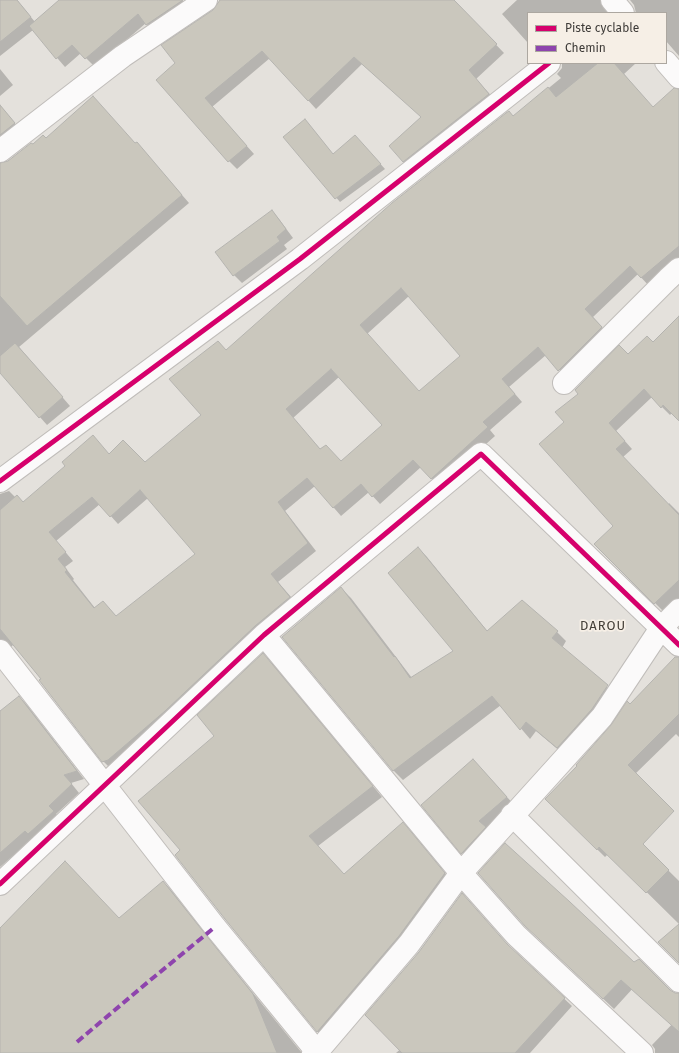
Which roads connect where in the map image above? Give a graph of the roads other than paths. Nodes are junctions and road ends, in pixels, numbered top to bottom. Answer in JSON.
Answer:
{"nodes":[{"id":1,"x":206,"y":0,"type":"edge"},
{"id":2,"x":667,"y":63,"type":"edge"},
{"id":3,"x":548,"y":64,"type":"edge"},
{"id":4,"x":679,"y":77,"type":"edge"},
{"id":5,"x":0,"y":151,"type":"edge"},
{"id":6,"x":679,"y":270,"type":"edge"},
{"id":7,"x":564,"y":383,"type":"dead end"},
{"id":8,"x":0,"y":481,"type":"edge"},
{"id":9,"x":679,"y":610,"type":"edge"},
{"id":10,"x":661,"y":628,"type":"junction"},
{"id":11,"x":264,"y":635,"type":"junction"},
{"id":12,"x":679,"y":646,"type":"edge"},
{"id":13,"x":0,"y":651,"type":"edge"},
{"id":14,"x":104,"y":784,"type":"junction"},
{"id":15,"x":512,"y":815,"type":"junction"},
{"id":16,"x":461,"y":873,"type":"junction"},
{"id":17,"x":0,"y":884,"type":"edge"},
{"id":18,"x":679,"y":981,"type":"edge"},
{"id":19,"x":316,"y":1053,"type":"edge"},
{"id":20,"x":642,"y":1053,"type":"edge"}],
"edges":[{"from":1,"to":5,"type":"street"},
{"from":2,"to":4,"type":"street"},
{"from":3,"to":8,"type":"street"},
{"from":6,"to":7,"type":"street"},
{"from":9,"to":10,"type":"street"},
{"from":10,"to":11,"type":"street"},
{"from":10,"to":12,"type":"street"},
{"from":10,"to":15,"type":"street"},
{"from":11,"to":14,"type":"street"},
{"from":11,"to":16,"type":"street"},
{"from":13,"to":14,"type":"street"},
{"from":14,"to":17,"type":"street"},
{"from":14,"to":19,"type":"street"},
{"from":15,"to":16,"type":"street"},
{"from":15,"to":18,"type":"street"},
{"from":16,"to":19,"type":"street"},
{"from":16,"to":20,"type":"street"}]}
